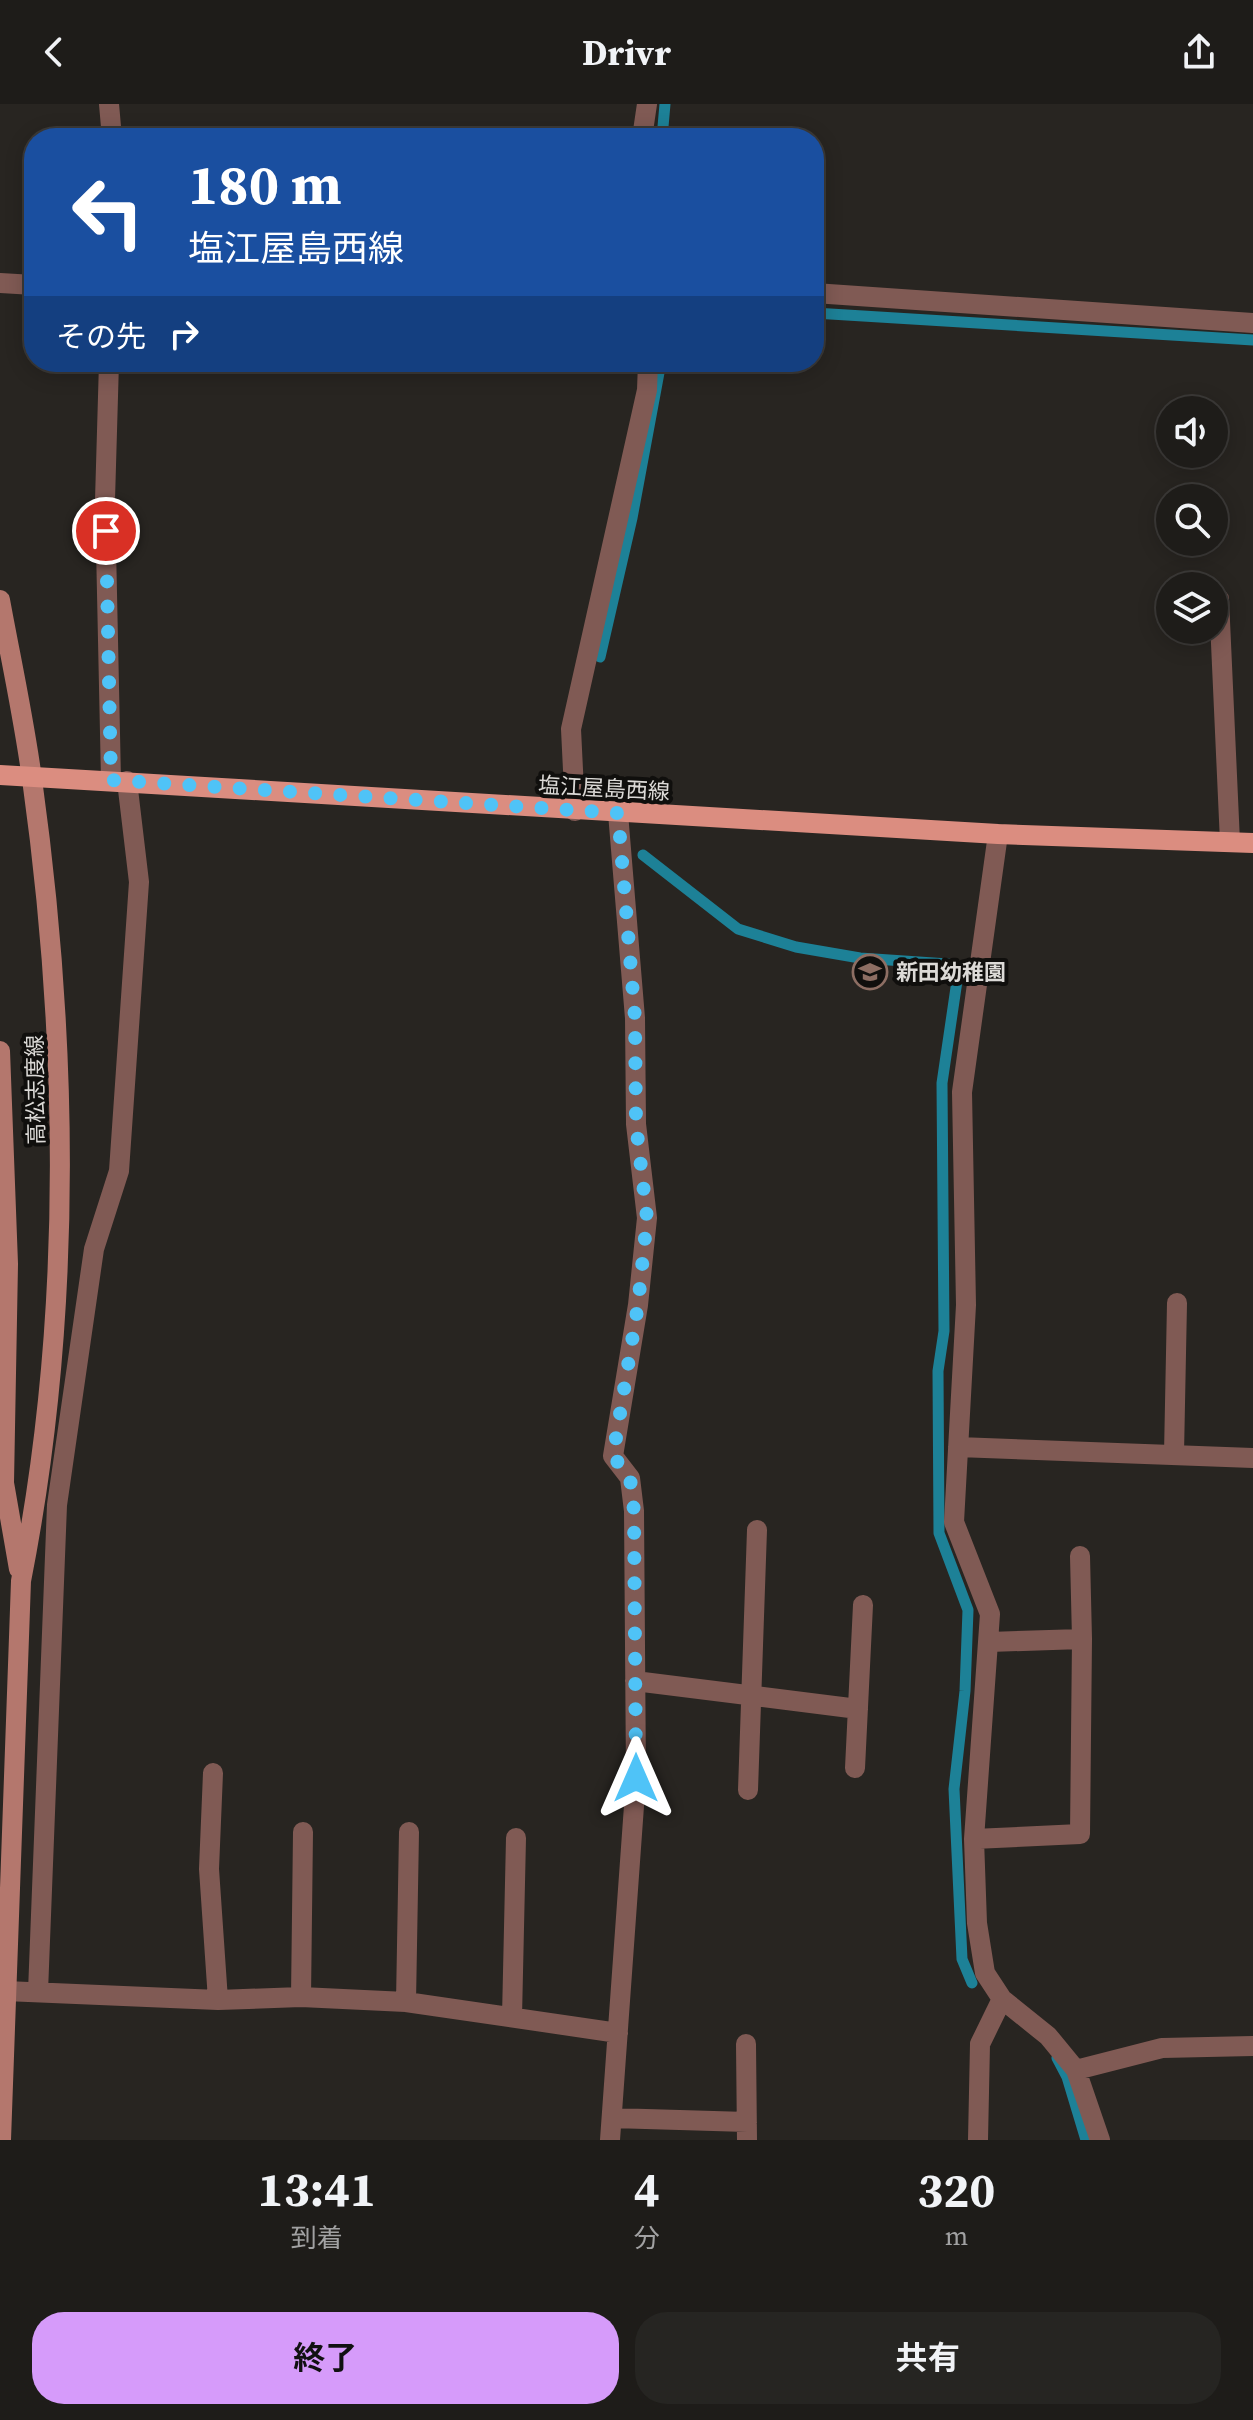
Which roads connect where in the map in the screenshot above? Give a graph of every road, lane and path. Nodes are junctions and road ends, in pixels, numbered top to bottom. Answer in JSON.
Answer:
{"nodes":[{"id":1,"x":109,"y":104,"type":"edge"},
{"id":2,"x":647,"y":104,"type":"edge"},
{"id":3,"x":111,"y":128,"type":"edge"},
{"id":4,"x":643,"y":128,"type":"edge"},
{"id":5,"x":0,"y":283,"type":"edge"},
{"id":6,"x":24,"y":284,"type":"edge"},
{"id":7,"x":824,"y":294,"type":"edge"},
{"id":8,"x":1253,"y":323,"type":"edge"},
{"id":9,"x":109,"y":372,"type":"edge"},
{"id":10,"x":648,"y":372,"type":"edge"},
{"id":11,"x":0,"y":600,"type":"edge"},
{"id":12,"x":1221,"y":644,"type":"edge"},
{"id":13,"x":0,"y":775,"type":"edge"},
{"id":14,"x":32,"y":777,"type":"junction"},
{"id":15,"x":119,"y":781,"type":"junction"},
{"id":16,"x":575,"y":811,"type":"junction"},
{"id":17,"x":618,"y":813,"type":"junction"},
{"id":18,"x":998,"y":834,"type":"junction"},
{"id":19,"x":1230,"y":842,"type":"junction"},
{"id":20,"x":1253,"y":843,"type":"edge"},
{"id":21,"x":0,"y":1051,"type":"edge"},
{"id":22,"x":1177,"y":1303,"type":"dead end"},
{"id":23,"x":958,"y":1447,"type":"junction"},
{"id":24,"x":1174,"y":1454,"type":"junction"},
{"id":25,"x":1253,"y":1458,"type":"edge"},
{"id":26,"x":2,"y":1484,"type":"edge"},
{"id":27,"x":757,"y":1530,"type":"dead end"},
{"id":28,"x":1080,"y":1556,"type":"dead end"},
{"id":29,"x":21,"y":1581,"type":"junction"},
{"id":30,"x":863,"y":1605,"type":"dead end"},
{"id":31,"x":1082,"y":1639,"type":"junction"},
{"id":32,"x":989,"y":1642,"type":"junction"},
{"id":33,"x":635,"y":1681,"type":"junction"},
{"id":34,"x":750,"y":1695,"type":"junction"},
{"id":35,"x":858,"y":1709,"type":"junction"},
{"id":36,"x":855,"y":1768,"type":"dead end"},
{"id":37,"x":213,"y":1773,"type":"dead end"},
{"id":38,"x":748,"y":1790,"type":"dead end"},
{"id":39,"x":303,"y":1832,"type":"dead end"},
{"id":40,"x":409,"y":1832,"type":"dead end"},
{"id":41,"x":516,"y":1838,"type":"dead end"},
{"id":42,"x":974,"y":1839,"type":"junction"},
{"id":43,"x":5,"y":1991,"type":"junction"},
{"id":44,"x":38,"y":1992,"type":"junction"},
{"id":45,"x":301,"y":1997,"type":"junction"},
{"id":46,"x":1002,"y":1999,"type":"junction"},
{"id":47,"x":218,"y":2000,"type":"junction"},
{"id":48,"x":406,"y":2002,"type":"junction"},
{"id":49,"x":512,"y":2017,"type":"junction"},
{"id":50,"x":618,"y":2033,"type":"junction"},
{"id":51,"x":746,"y":2044,"type":"dead end"},
{"id":52,"x":1253,"y":2046,"type":"edge"},
{"id":53,"x":1076,"y":2070,"type":"junction"},
{"id":54,"x":612,"y":2118,"type":"junction"},
{"id":55,"x":747,"y":2131,"type":"edge"},
{"id":56,"x":1,"y":2140,"type":"edge"},
{"id":57,"x":610,"y":2140,"type":"edge"},
{"id":58,"x":978,"y":2140,"type":"edge"},
{"id":59,"x":1100,"y":2140,"type":"edge"}],
"edges":[{"from":1,"to":3,"type":"street"},
{"from":2,"to":4,"type":"street"},
{"from":5,"to":6,"type":"street"},
{"from":7,"to":8,"type":"street"},
{"from":9,"to":15,"type":"street"},
{"from":10,"to":16,"type":"street"},
{"from":11,"to":14,"type":"main road","name":"高松志度線"},
{"from":12,"to":19,"type":"street"},
{"from":13,"to":14,"type":"main road","name":"塩江屋島西線"},
{"from":14,"to":15,"type":"main road","name":"塩江屋島西線"},
{"from":14,"to":29,"type":"main road","name":"高松志度線"},
{"from":15,"to":16,"type":"main road","name":"塩江屋島西線"},
{"from":15,"to":44,"type":"street"},
{"from":16,"to":17,"type":"main road","name":"塩江屋島西線"},
{"from":17,"to":18,"type":"main road","name":"塩江屋島西線"},
{"from":17,"to":33,"type":"street"},
{"from":18,"to":19,"type":"main road","name":"塩江屋島西線"},
{"from":18,"to":23,"type":"street"},
{"from":19,"to":20,"type":"main road","name":"塩江屋島西線"},
{"from":21,"to":26,"type":"main road","name":"高松志度線"},
{"from":22,"to":24,"type":"street"},
{"from":23,"to":24,"type":"street"},
{"from":23,"to":32,"type":"street"},
{"from":24,"to":25,"type":"street"},
{"from":26,"to":29,"type":"main road","name":"高松志度線"},
{"from":27,"to":34,"type":"street"},
{"from":28,"to":31,"type":"street"},
{"from":29,"to":43,"type":"main road","name":"高松志度線"},
{"from":30,"to":35,"type":"street"},
{"from":31,"to":32,"type":"street"},
{"from":31,"to":42,"type":"street"},
{"from":32,"to":42,"type":"street"},
{"from":33,"to":34,"type":"street"},
{"from":33,"to":50,"type":"street"},
{"from":34,"to":35,"type":"street"},
{"from":34,"to":38,"type":"street"},
{"from":35,"to":36,"type":"street"},
{"from":37,"to":47,"type":"street"},
{"from":39,"to":45,"type":"street"},
{"from":40,"to":48,"type":"street"},
{"from":41,"to":49,"type":"street"},
{"from":42,"to":46,"type":"street"},
{"from":43,"to":44,"type":"street"},
{"from":43,"to":56,"type":"main road","name":"高松志度線"},
{"from":44,"to":47,"type":"street"},
{"from":45,"to":47,"type":"street"},
{"from":45,"to":48,"type":"street"},
{"from":46,"to":53,"type":"street"},
{"from":46,"to":58,"type":"street"},
{"from":48,"to":49,"type":"street"},
{"from":49,"to":50,"type":"street"},
{"from":50,"to":54,"type":"street"},
{"from":51,"to":55,"type":"street"},
{"from":52,"to":53,"type":"street"},
{"from":53,"to":59,"type":"street"},
{"from":54,"to":55,"type":"street"},
{"from":54,"to":57,"type":"street"}]}
